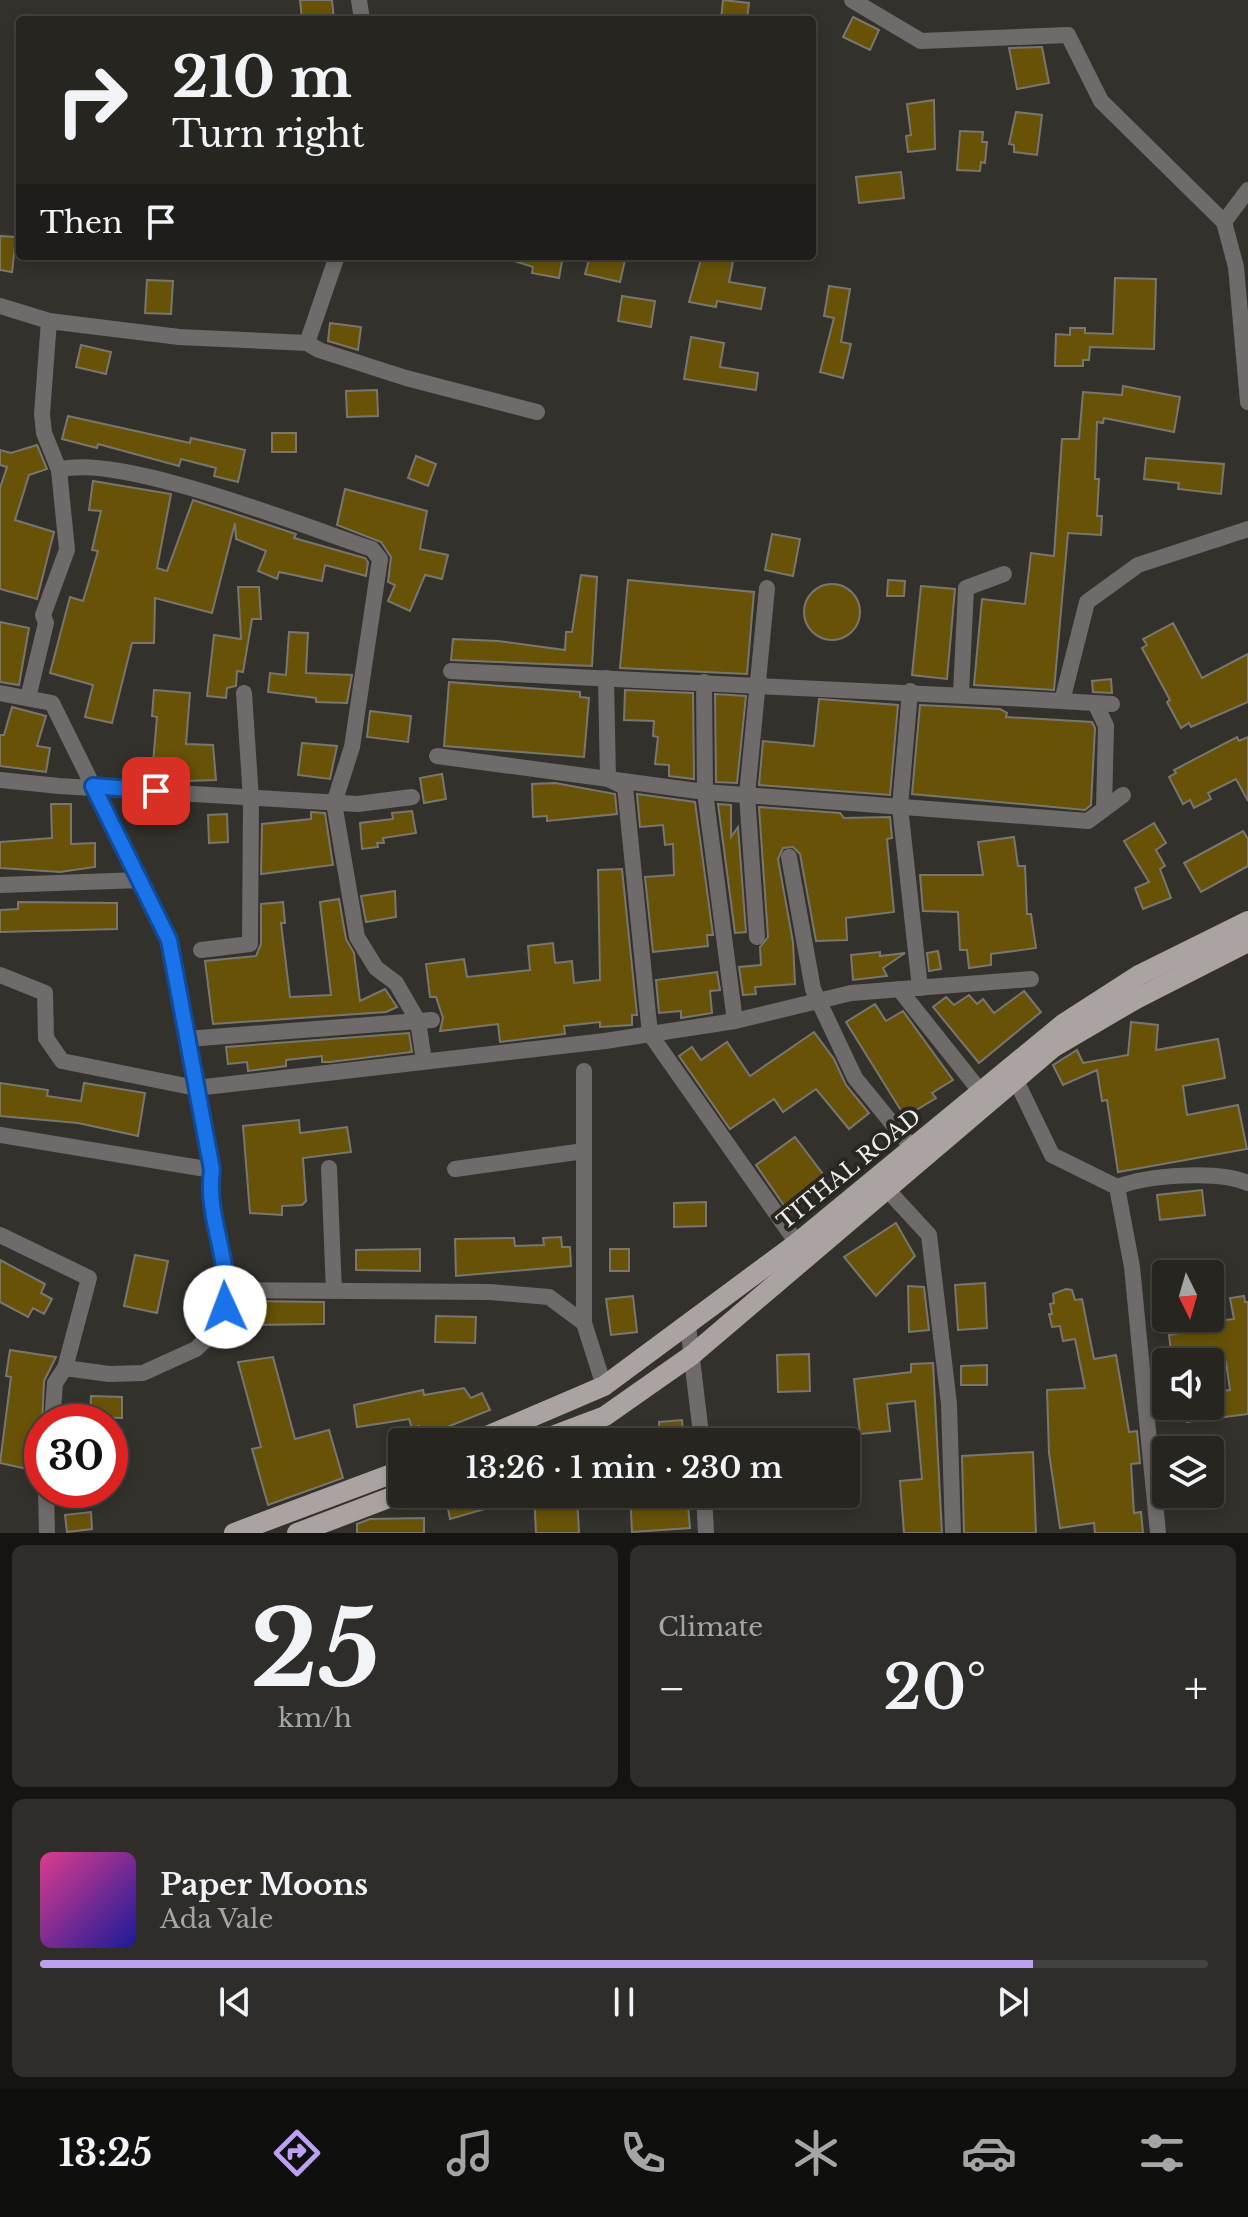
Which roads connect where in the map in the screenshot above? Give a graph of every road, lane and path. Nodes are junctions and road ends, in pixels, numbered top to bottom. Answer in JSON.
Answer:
{"nodes":[{"id":1,"x":852,"y":0,"type":"edge"},
{"id":2,"x":1248,"y":190,"type":"edge"},
{"id":3,"x":1224,"y":222,"type":"junction"},
{"id":4,"x":336,"y":260,"type":"edge"},
{"id":5,"x":0,"y":306,"type":"edge"},
{"id":6,"x":49,"y":321,"type":"junction"},
{"id":7,"x":307,"y":343,"type":"junction"},
{"id":8,"x":1248,"y":402,"type":"edge"},
{"id":9,"x":537,"y":412,"type":"dead end"},
{"id":10,"x":59,"y":470,"type":"junction"},
{"id":11,"x":1248,"y":529,"type":"edge"},
{"id":12,"x":1004,"y":574,"type":"dead end"},
{"id":13,"x":767,"y":588,"type":"dead end"},
{"id":14,"x":451,"y":671,"type":"dead end"},
{"id":15,"x":606,"y":678,"type":"junction"},
{"id":16,"x":704,"y":682,"type":"junction"},
{"id":17,"x":757,"y":687,"type":"junction"},
{"id":18,"x":910,"y":691,"type":"junction"},
{"id":19,"x":0,"y":693,"type":"edge"},
{"id":20,"x":244,"y":693,"type":"dead end"},
{"id":21,"x":961,"y":694,"type":"junction"},
{"id":22,"x":28,"y":698,"type":"junction"},
{"id":23,"x":1062,"y":701,"type":"junction"},
{"id":24,"x":437,"y":756,"type":"dead end"},
{"id":25,"x":608,"y":779,"type":"junction"},
{"id":26,"x":0,"y":780,"type":"edge"},
{"id":27,"x":93,"y":786,"type":"junction"},
{"id":28,"x":705,"y":792,"type":"junction"},
{"id":29,"x":747,"y":795,"type":"junction"},
{"id":30,"x":1123,"y":795,"type":"dead end"},
{"id":31,"x":412,"y":797,"type":"dead end"},
{"id":32,"x":251,"y":799,"type":"junction"},
{"id":33,"x":334,"y":803,"type":"junction"},
{"id":34,"x":900,"y":807,"type":"junction"},
{"id":35,"x":1104,"y":809,"type":"junction"},
{"id":36,"x":789,"y":857,"type":"dead end"},
{"id":37,"x":140,"y":880,"type":"junction"},
{"id":38,"x":0,"y":885,"type":"edge"},
{"id":39,"x":1248,"y":921,"type":"edge"},
{"id":40,"x":757,"y":937,"type":"dead end"},
{"id":41,"x":1248,"y":942,"type":"edge"},
{"id":42,"x":201,"y":950,"type":"dead end"},
{"id":43,"x":0,"y":975,"type":"edge"},
{"id":44,"x":1031,"y":979,"type":"dead end"},
{"id":45,"x":920,"y":988,"type":"junction"},
{"id":46,"x":899,"y":989,"type":"junction"},
{"id":47,"x":821,"y":1000,"type":"junction"},
{"id":48,"x":425,"y":1020,"type":"junction"},
{"id":49,"x":735,"y":1021,"type":"junction"},
{"id":50,"x":650,"y":1034,"type":"junction"},
{"id":51,"x":187,"y":1039,"type":"junction"},
{"id":52,"x":424,"y":1061,"type":"junction"},
{"id":53,"x":584,"y":1071,"type":"dead end"},
{"id":54,"x":1012,"y":1073,"type":"junction"},
{"id":55,"x":196,"y":1088,"type":"junction"},
{"id":56,"x":980,"y":1091,"type":"junction"},
{"id":57,"x":0,"y":1135,"type":"edge"},
{"id":58,"x":913,"y":1149,"type":"junction"},
{"id":59,"x":584,"y":1151,"type":"junction"},
{"id":60,"x":329,"y":1168,"type":"dead end"},
{"id":61,"x":455,"y":1169,"type":"dead end"},
{"id":62,"x":212,"y":1170,"type":"junction"},
{"id":63,"x":1248,"y":1183,"type":"edge"},
{"id":64,"x":882,"y":1184,"type":"junction"},
{"id":65,"x":1117,"y":1187,"type":"junction"},
{"id":66,"x":0,"y":1235,"type":"edge"},
{"id":67,"x":797,"y":1243,"type":"junction"},
{"id":68,"x":227,"y":1290,"type":"junction"},
{"id":69,"x":334,"y":1291,"type":"junction"},
{"id":70,"x":584,"y":1323,"type":"junction"},
{"id":71,"x":688,"y":1326,"type":"junction"},
{"id":72,"x":692,"y":1355,"type":"junction"},
{"id":73,"x":65,"y":1368,"type":"junction"},
{"id":74,"x":604,"y":1386,"type":"junction"},
{"id":75,"x":53,"y":1404,"type":"edge"},
{"id":76,"x":506,"y":1428,"type":"edge"},
{"id":77,"x":573,"y":1428,"type":"edge"},
{"id":78,"x":700,"y":1428,"type":"edge"},
{"id":79,"x":388,"y":1475,"type":"edge"},
{"id":80,"x":388,"y":1498,"type":"edge"},
{"id":81,"x":46,"y":1508,"type":"edge"},
{"id":82,"x":705,"y":1508,"type":"edge"},
{"id":83,"x":47,"y":1533,"type":"edge"},
{"id":84,"x":234,"y":1533,"type":"edge"},
{"id":85,"x":297,"y":1533,"type":"edge"},
{"id":86,"x":706,"y":1533,"type":"edge"},
{"id":87,"x":953,"y":1533,"type":"edge"},
{"id":88,"x":1158,"y":1533,"type":"edge"}],
"edges":[{"from":1,"to":3,"type":"street"},
{"from":2,"to":3,"type":"street"},
{"from":3,"to":8,"type":"street"},
{"from":4,"to":7,"type":"street"},
{"from":5,"to":6,"type":"street"},
{"from":6,"to":7,"type":"street"},
{"from":6,"to":10,"type":"street"},
{"from":7,"to":9,"type":"street"},
{"from":10,"to":22,"type":"street"},
{"from":10,"to":33,"type":"street"},
{"from":11,"to":23,"type":"street"},
{"from":12,"to":21,"type":"street"},
{"from":13,"to":17,"type":"street"},
{"from":14,"to":15,"type":"street"},
{"from":15,"to":16,"type":"street"},
{"from":15,"to":25,"type":"street"},
{"from":16,"to":17,"type":"street"},
{"from":16,"to":28,"type":"street"},
{"from":17,"to":18,"type":"street"},
{"from":17,"to":29,"type":"street"},
{"from":18,"to":21,"type":"street"},
{"from":18,"to":34,"type":"street"},
{"from":19,"to":22,"type":"street"},
{"from":20,"to":32,"type":"street"},
{"from":21,"to":23,"type":"street"},
{"from":22,"to":27,"type":"street"},
{"from":23,"to":35,"type":"street"},
{"from":24,"to":25,"type":"street"},
{"from":25,"to":28,"type":"street"},
{"from":25,"to":50,"type":"street"},
{"from":26,"to":27,"type":"street"},
{"from":27,"to":32,"type":"street"},
{"from":27,"to":37,"type":"street"},
{"from":28,"to":29,"type":"street"},
{"from":28,"to":49,"type":"street"},
{"from":29,"to":34,"type":"street"},
{"from":29,"to":40,"type":"street"},
{"from":30,"to":35,"type":"street"},
{"from":31,"to":33,"type":"street"},
{"from":32,"to":33,"type":"street"},
{"from":32,"to":42,"type":"street"},
{"from":33,"to":48,"type":"street"},
{"from":34,"to":35,"type":"street"},
{"from":34,"to":45,"type":"street"},
{"from":36,"to":47,"type":"street"},
{"from":37,"to":38,"type":"street"},
{"from":37,"to":51,"type":"street"},
{"from":39,"to":54,"type":"main road","name":"TITHAL ROAD"},
{"from":41,"to":54,"type":"main road"},
{"from":43,"to":55,"type":"street"},
{"from":44,"to":45,"type":"street"},
{"from":45,"to":46,"type":"street"},
{"from":46,"to":47,"type":"street"},
{"from":46,"to":56,"type":"street"},
{"from":47,"to":49,"type":"street"},
{"from":47,"to":58,"type":"street"},
{"from":48,"to":51,"type":"street"},
{"from":48,"to":52,"type":"street"},
{"from":49,"to":50,"type":"street"},
{"from":50,"to":52,"type":"street"},
{"from":50,"to":67,"type":"street"},
{"from":51,"to":55,"type":"street"},
{"from":52,"to":55,"type":"street"},
{"from":53,"to":59,"type":"street"},
{"from":54,"to":56,"type":"main road","name":"TITHAL ROAD"},
{"from":54,"to":64,"type":"main road"},
{"from":54,"to":65,"type":"street"},
{"from":55,"to":62,"type":"street"},
{"from":56,"to":58,"type":"main road","name":"TITHAL ROAD"},
{"from":57,"to":62,"type":"street"},
{"from":58,"to":64,"type":"main road","name":"TITHAL ROAD"},
{"from":59,"to":61,"type":"street"},
{"from":59,"to":70,"type":"street"},
{"from":60,"to":69,"type":"street"},
{"from":62,"to":68,"type":"street"},
{"from":63,"to":65,"type":"street"},
{"from":64,"to":67,"type":"main road","name":"TITHAL ROAD"},
{"from":64,"to":72,"type":"main road"},
{"from":64,"to":87,"type":"street"},
{"from":65,"to":88,"type":"street"},
{"from":66,"to":73,"type":"street"},
{"from":67,"to":71,"type":"main road","name":"TITHAL ROAD"},
{"from":68,"to":69,"type":"street"},
{"from":68,"to":73,"type":"street"},
{"from":69,"to":70,"type":"street"},
{"from":70,"to":74,"type":"street"},
{"from":71,"to":72,"type":"street"},
{"from":71,"to":74,"type":"main road","name":"TITHAL ROAD"},
{"from":72,"to":77,"type":"main road"},
{"from":72,"to":78,"type":"street"},
{"from":73,"to":75,"type":"street"},
{"from":74,"to":76,"type":"main road","name":"TITHAL ROAD"},
{"from":79,"to":84,"type":"main road"},
{"from":80,"to":85,"type":"main road"},
{"from":81,"to":83,"type":"street"},
{"from":82,"to":86,"type":"street"}]}
